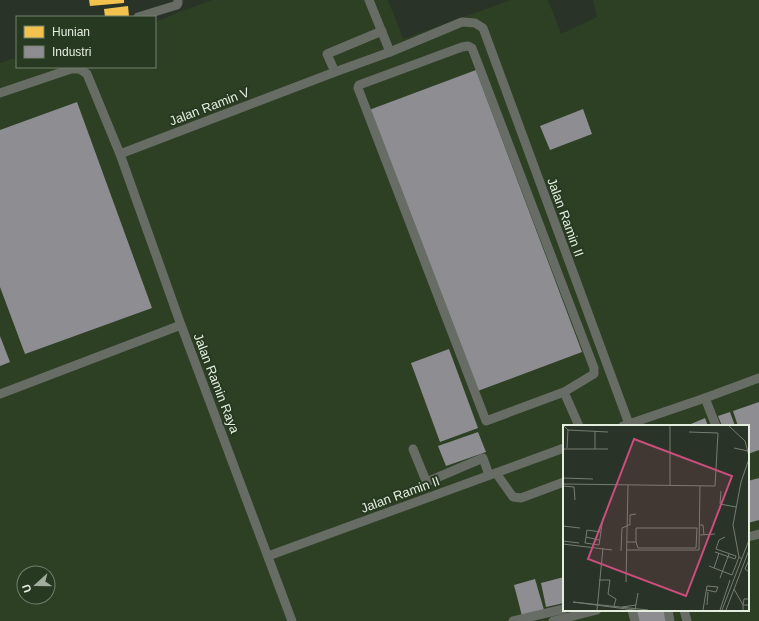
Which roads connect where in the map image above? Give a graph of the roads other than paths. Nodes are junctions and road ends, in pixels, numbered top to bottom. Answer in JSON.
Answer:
{"nodes":[{"id":1,"x":178,"y":0,"type":"edge"},
{"id":2,"x":369,"y":0,"type":"edge"},
{"id":3,"x":141,"y":16,"type":"edge"},
{"id":4,"x":475,"y":23,"type":"joint"},
{"id":5,"x":382,"y":31,"type":"junction"},
{"id":6,"x":390,"y":52,"type":"junction"},
{"id":7,"x":335,"y":72,"type":"junction"},
{"id":8,"x":0,"y":93,"type":"edge"},
{"id":9,"x":120,"y":154,"type":"junction"},
{"id":10,"x":181,"y":325,"type":"junction"},
{"id":11,"x":759,"y":378,"type":"edge"},
{"id":12,"x":564,"y":392,"type":"junction"},
{"id":13,"x":0,"y":394,"type":"edge"},
{"id":14,"x":705,"y":398,"type":"junction"},
{"id":15,"x":579,"y":425,"type":"edge"},
{"id":16,"x":626,"y":425,"type":"edge"},
{"id":17,"x":716,"y":425,"type":"edge"},
{"id":18,"x":563,"y":448,"type":"edge"},
{"id":19,"x":413,"y":449,"type":"dead end"},
{"id":20,"x":492,"y":474,"type":"junction"},
{"id":21,"x":563,"y":482,"type":"edge"},
{"id":22,"x":759,"y":534,"type":"edge"},
{"id":23,"x":749,"y":536,"type":"edge"},
{"id":24,"x":268,"y":556,"type":"junction"},
{"id":25,"x":563,"y":610,"type":"edge"},
{"id":26,"x":632,"y":611,"type":"edge"},
{"id":27,"x":668,"y":611,"type":"edge"},
{"id":28,"x":684,"y":611,"type":"edge"},
{"id":29,"x":587,"y":615,"type":"edge"},
{"id":30,"x":292,"y":621,"type":"edge"},
{"id":31,"x":513,"y":621,"type":"edge"},
{"id":32,"x":553,"y":621,"type":"edge"},
{"id":33,"x":634,"y":621,"type":"edge"},
{"id":34,"x":670,"y":621,"type":"edge"},
{"id":35,"x":687,"y":621,"type":"edge"}],
"edges":[{"from":1,"to":3,"type":"lane"},
{"from":2,"to":5,"type":"lane"},
{"from":4,"to":6,"type":"lane","name":"Jalan Ramin V"},
{"from":4,"to":16,"type":"lane","name":"Jalan Ramin II"},
{"from":5,"to":6,"type":"lane"},
{"from":5,"to":7,"type":"lane"},
{"from":6,"to":7,"type":"lane","name":"Jalan Ramin V"},
{"from":7,"to":9,"type":"lane","name":"Jalan Ramin V"},
{"from":8,"to":9,"type":"lane"},
{"from":9,"to":10,"type":"lane","name":"Jalan Ramin Raya"},
{"from":10,"to":13,"type":"lane"},
{"from":10,"to":24,"type":"lane","name":"Jalan Ramin Raya"},
{"from":11,"to":14,"type":"lane","name":"Jalan Ramin II"},
{"from":12,"to":12,"type":"lane"},
{"from":12,"to":15,"type":"lane"},
{"from":14,"to":16,"type":"lane","name":"Jalan Ramin II"},
{"from":14,"to":17,"type":"lane"},
{"from":18,"to":20,"type":"lane","name":"Jalan Ramin II"},
{"from":19,"to":20,"type":"lane"},
{"from":20,"to":21,"type":"lane"},
{"from":20,"to":24,"type":"lane","name":"Jalan Ramin II"},
{"from":22,"to":23,"type":"lane"},
{"from":24,"to":30,"type":"lane","name":"Jalan Ramin Raya"},
{"from":25,"to":31,"type":"lane"},
{"from":26,"to":33,"type":"lane"},
{"from":27,"to":34,"type":"lane"},
{"from":28,"to":35,"type":"lane"},
{"from":29,"to":32,"type":"lane"}]}
